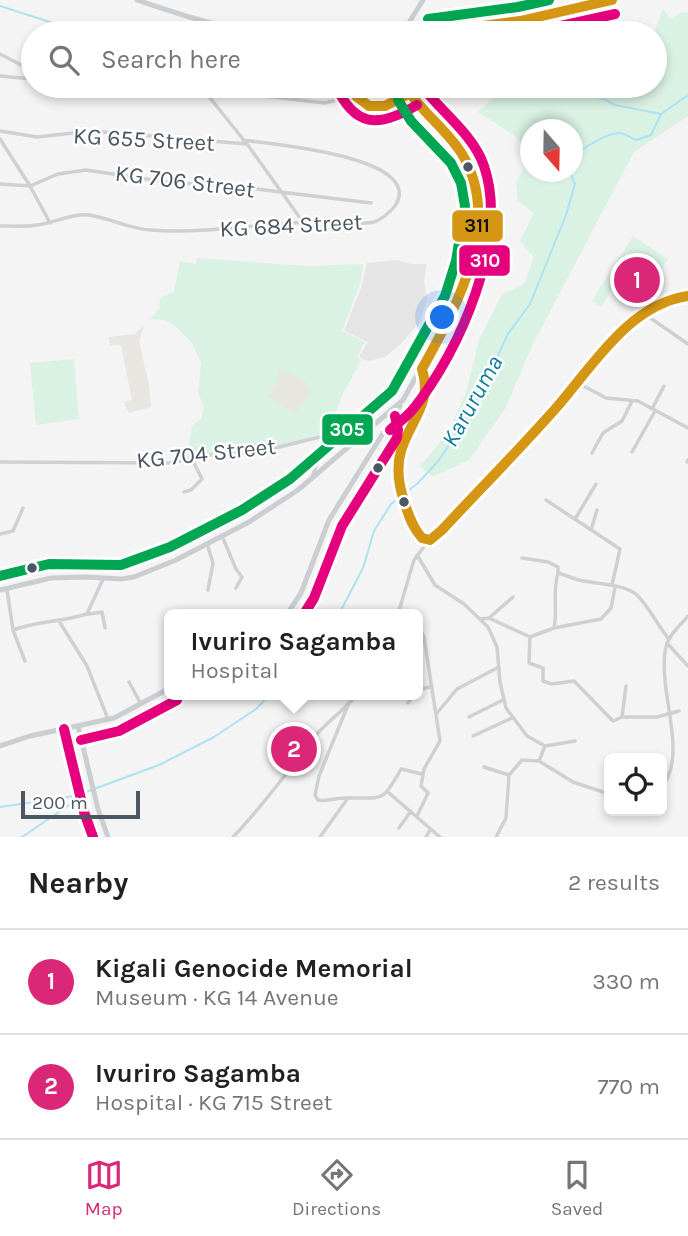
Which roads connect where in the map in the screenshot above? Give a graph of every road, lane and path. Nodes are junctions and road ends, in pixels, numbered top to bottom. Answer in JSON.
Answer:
{"nodes":[{"id":1,"x":136,"y":0,"type":"edge"},
{"id":2,"x":423,"y":0,"type":"edge"},
{"id":3,"x":612,"y":0,"type":"edge"},
{"id":4,"x":204,"y":21,"type":"edge"},
{"id":5,"x":410,"y":21,"type":"edge"},
{"id":6,"x":520,"y":21,"type":"edge"},
{"id":7,"x":0,"y":54,"type":"edge"},
{"id":8,"x":21,"y":65,"type":"edge"},
{"id":9,"x":0,"y":76,"type":"edge"},
{"id":10,"x":21,"y":78,"type":"edge"},
{"id":11,"x":208,"y":98,"type":"edge"},
{"id":12,"x":286,"y":98,"type":"edge"},
{"id":13,"x":344,"y":98,"type":"edge"},
{"id":14,"x":359,"y":98,"type":"edge"},
{"id":15,"x":401,"y":98,"type":"edge"},
{"id":16,"x":413,"y":98,"type":"edge"},
{"id":17,"x":0,"y":131,"type":"edge"},
{"id":18,"x":0,"y":139,"type":"edge"},
{"id":19,"x":245,"y":142,"type":"junction"},
{"id":20,"x":0,"y":184,"type":"edge"},
{"id":21,"x":30,"y":186,"type":"junction"},
{"id":22,"x":281,"y":192,"type":"junction"},
{"id":23,"x":371,"y":203,"type":"dead end"},
{"id":24,"x":303,"y":222,"type":"junction"},
{"id":25,"x":50,"y":223,"type":"junction"},
{"id":26,"x":0,"y":226,"type":"edge"},
{"id":27,"x":688,"y":296,"type":"edge"},
{"id":28,"x":644,"y":314,"type":"junction"},
{"id":29,"x":688,"y":344,"type":"edge"},
{"id":30,"x":422,"y":369,"type":"junction"},
{"id":31,"x":578,"y":383,"type":"junction"},
{"id":32,"x":664,"y":386,"type":"dead end"},
{"id":33,"x":403,"y":400,"type":"junction"},
{"id":34,"x":632,"y":401,"type":"junction"},
{"id":35,"x":654,"y":410,"type":"junction"},
{"id":36,"x":387,"y":414,"type":"junction"},
{"id":37,"x":381,"y":419,"type":"junction"},
{"id":38,"x":390,"y":423,"type":"junction"},
{"id":39,"x":374,"y":425,"type":"junction"},
{"id":40,"x":688,"y":428,"type":"edge"},
{"id":41,"x":384,"y":431,"type":"junction"},
{"id":42,"x":632,"y":452,"type":"dead end"},
{"id":43,"x":592,"y":453,"type":"dead end"},
{"id":44,"x":192,"y":459,"type":"junction"},
{"id":45,"x":0,"y":462,"type":"edge"},
{"id":46,"x":312,"y":477,"type":"junction"},
{"id":47,"x":596,"y":484,"type":"dead end"},
{"id":48,"x":184,"y":492,"type":"dead end"},
{"id":49,"x":546,"y":500,"type":"dead end"},
{"id":50,"x":23,"y":508,"type":"dead end"},
{"id":51,"x":597,"y":510,"type":"dead end"},
{"id":52,"x":575,"y":519,"type":"junction"},
{"id":53,"x":590,"y":530,"type":"junction"},
{"id":54,"x":0,"y":534,"type":"edge"},
{"id":55,"x":222,"y":536,"type":"junction"},
{"id":56,"x":419,"y":536,"type":"junction"},
{"id":57,"x":430,"y":540,"type":"junction"},
{"id":58,"x":207,"y":544,"type":"junction"},
{"id":59,"x":421,"y":549,"type":"junction"},
{"id":60,"x":417,"y":555,"type":"junction"},
{"id":61,"x":522,"y":558,"type":"dead end"},
{"id":62,"x":558,"y":573,"type":"junction"},
{"id":63,"x":103,"y":579,"type":"junction"},
{"id":64,"x":613,"y":586,"type":"junction"},
{"id":65,"x":236,"y":588,"type":"dead end"},
{"id":66,"x":3,"y":590,"type":"edge"},
{"id":67,"x":208,"y":590,"type":"dead end"},
{"id":68,"x":513,"y":597,"type":"dead end"},
{"id":69,"x":290,"y":609,"type":"edge"},
{"id":70,"x":400,"y":609,"type":"edge"},
{"id":71,"x":87,"y":614,"type":"junction"},
{"id":72,"x":688,"y":616,"type":"edge"},
{"id":73,"x":489,"y":618,"type":"junction"},
{"id":74,"x":481,"y":619,"type":"junction"},
{"id":75,"x":59,"y":621,"type":"junction"},
{"id":76,"x":105,"y":628,"type":"dead end"},
{"id":77,"x":554,"y":628,"type":"junction"},
{"id":78,"x":13,"y":629,"type":"junction"},
{"id":79,"x":423,"y":635,"type":"edge"},
{"id":80,"x":530,"y":637,"type":"junction"},
{"id":81,"x":668,"y":641,"type":"junction"},
{"id":82,"x":25,"y":661,"type":"dead end"},
{"id":83,"x":688,"y":666,"type":"edge"},
{"id":84,"x":499,"y":667,"type":"junction"},
{"id":85,"x":129,"y":682,"type":"dead end"},
{"id":86,"x":626,"y":686,"type":"dead end"},
{"id":87,"x":430,"y":687,"type":"junction"},
{"id":88,"x":423,"y":689,"type":"edge"},
{"id":89,"x":164,"y":691,"type":"edge"},
{"id":90,"x":673,"y":691,"type":"dead end"},
{"id":91,"x":352,"y":700,"type":"edge"},
{"id":92,"x":410,"y":700,"type":"edge"},
{"id":93,"x":503,"y":700,"type":"junction"},
{"id":94,"x":676,"y":701,"type":"dead end"},
{"id":95,"x":408,"y":703,"type":"dead end"},
{"id":96,"x":141,"y":704,"type":"junction"},
{"id":97,"x":348,"y":705,"type":"junction"},
{"id":98,"x":679,"y":711,"type":"junction"},
{"id":99,"x":436,"y":715,"type":"junction"},
{"id":100,"x":469,"y":717,"type":"dead end"},
{"id":101,"x":622,"y":717,"type":"junction"},
{"id":102,"x":512,"y":718,"type":"junction"},
{"id":103,"x":108,"y":719,"type":"junction"},
{"id":104,"x":681,"y":720,"type":"dead end"},
{"id":105,"x":78,"y":726,"type":"junction"},
{"id":106,"x":473,"y":736,"type":"dead end"},
{"id":107,"x":575,"y":741,"type":"dead end"},
{"id":108,"x":0,"y":746,"type":"edge"},
{"id":109,"x":545,"y":746,"type":"junction"},
{"id":110,"x":539,"y":761,"type":"junction"},
{"id":111,"x":484,"y":767,"type":"dead end"},
{"id":112,"x":422,"y":774,"type":"junction"},
{"id":113,"x":509,"y":775,"type":"junction"},
{"id":114,"x":676,"y":775,"type":"dead end"},
{"id":115,"x":667,"y":783,"type":"edge"},
{"id":116,"x":388,"y":792,"type":"junction"},
{"id":117,"x":604,"y":792,"type":"edge"},
{"id":118,"x":348,"y":798,"type":"junction"},
{"id":119,"x":411,"y":811,"type":"junction"},
{"id":120,"x":418,"y":816,"type":"junction"},
{"id":121,"x":399,"y":828,"type":"dead end"},
{"id":122,"x":430,"y":830,"type":"junction"},
{"id":123,"x":108,"y":837,"type":"edge"},
{"id":124,"x":233,"y":837,"type":"edge"},
{"id":125,"x":320,"y":837,"type":"edge"},
{"id":126,"x":426,"y":837,"type":"edge"},
{"id":127,"x":440,"y":837,"type":"edge"},
{"id":128,"x":496,"y":837,"type":"edge"}],
"edges":[{"from":1,"to":4,"type":"main road"},
{"from":2,"to":5,"type":"main road","bridge":true},
{"from":3,"to":6,"type":"main road"},
{"from":7,"to":8,"type":"street"},
{"from":9,"to":10,"type":"street"},
{"from":11,"to":19,"type":"street"},
{"from":12,"to":13,"type":"street"},
{"from":14,"to":15,"type":"main road"},
{"from":16,"to":30,"type":"main road"},
{"from":17,"to":19,"type":"street","name":"KG 655 Street"},
{"from":18,"to":21,"type":"street"},
{"from":19,"to":22,"type":"street"},
{"from":19,"to":24,"type":"street","name":"KG 684 Street"},
{"from":20,"to":21,"type":"street","name":"KG 706 Street"},
{"from":21,"to":22,"type":"street","name":"KG 706 Street"},
{"from":21,"to":25,"type":"street"},
{"from":22,"to":23,"type":"street","name":"KG 706 Street"},
{"from":22,"to":24,"type":"street"},
{"from":24,"to":25,"type":"street","name":"KG 684 Street"},
{"from":25,"to":26,"type":"street","name":"KG 684 Street"},
{"from":27,"to":28,"type":"main road"},
{"from":28,"to":29,"type":"street"},
{"from":28,"to":31,"type":"main road"},
{"from":30,"to":33,"type":"main road"},
{"from":30,"to":56,"type":"main road"},
{"from":31,"to":34,"type":"street"},
{"from":31,"to":57,"type":"main road"},
{"from":32,"to":35,"type":"street"},
{"from":33,"to":36,"type":"main road"},
{"from":33,"to":38,"type":"main road"},
{"from":34,"to":35,"type":"street"},
{"from":34,"to":43,"type":"street"},
{"from":35,"to":40,"type":"street"},
{"from":35,"to":42,"type":"street"},
{"from":36,"to":37,"type":"main road"},
{"from":36,"to":38,"type":"main road"},
{"from":37,"to":39,"type":"main road"},
{"from":37,"to":41,"type":"main road"},
{"from":38,"to":41,"type":"main road"},
{"from":39,"to":41,"type":"main road"},
{"from":39,"to":46,"type":"main road"},
{"from":41,"to":69,"type":"main road"},
{"from":44,"to":45,"type":"street","name":"KG 704 Street"},
{"from":44,"to":46,"type":"street","name":"KG 704 Street"},
{"from":44,"to":48,"type":"street"},
{"from":46,"to":55,"type":"main road"},
{"from":47,"to":52,"type":"street"},
{"from":49,"to":52,"type":"street"},
{"from":50,"to":54,"type":"street"},
{"from":51,"to":53,"type":"street"},
{"from":52,"to":53,"type":"street"},
{"from":53,"to":64,"type":"street"},
{"from":55,"to":58,"type":"main road"},
{"from":55,"to":65,"type":"street"},
{"from":56,"to":57,"type":"main road"},
{"from":56,"to":59,"type":"street"},
{"from":57,"to":59,"type":"street"},
{"from":58,"to":63,"type":"main road"},
{"from":58,"to":67,"type":"street"},
{"from":59,"to":60,"type":"street"},
{"from":60,"to":70,"type":"street"},
{"from":60,"to":74,"type":"street"},
{"from":61,"to":62,"type":"street"},
{"from":62,"to":64,"type":"street"},
{"from":62,"to":77,"type":"street"},
{"from":63,"to":66,"type":"main road"},
{"from":63,"to":71,"type":"street"},
{"from":64,"to":77,"type":"street"},
{"from":64,"to":81,"type":"street"},
{"from":66,"to":78,"type":"street"},
{"from":68,"to":73,"type":"street"},
{"from":71,"to":75,"type":"street"},
{"from":71,"to":76,"type":"street"},
{"from":72,"to":81,"type":"street"},
{"from":73,"to":74,"type":"street"},
{"from":73,"to":80,"type":"street"},
{"from":74,"to":84,"type":"street"},
{"from":75,"to":78,"type":"street"},
{"from":75,"to":103,"type":"street"},
{"from":77,"to":80,"type":"street"},
{"from":78,"to":82,"type":"street"},
{"from":79,"to":87,"type":"street"},
{"from":80,"to":101,"type":"street"},
{"from":81,"to":83,"type":"street"},
{"from":81,"to":90,"type":"street"},
{"from":84,"to":93,"type":"street"},
{"from":84,"to":99,"type":"street"},
{"from":85,"to":96,"type":"street"},
{"from":86,"to":101,"type":"street"},
{"from":87,"to":88,"type":"street"},
{"from":87,"to":99,"type":"street"},
{"from":89,"to":96,"type":"main road"},
{"from":91,"to":97,"type":"street"},
{"from":92,"to":95,"type":"street"},
{"from":93,"to":100,"type":"street"},
{"from":93,"to":102,"type":"street"},
{"from":94,"to":98,"type":"street"},
{"from":96,"to":103,"type":"main road"},
{"from":97,"to":118,"type":"street"},
{"from":97,"to":124,"type":"street"},
{"from":98,"to":101,"type":"street"},
{"from":98,"to":104,"type":"street"},
{"from":99,"to":112,"type":"street"},
{"from":102,"to":106,"type":"street"},
{"from":102,"to":109,"type":"street"},
{"from":103,"to":105,"type":"main road"},
{"from":105,"to":108,"type":"main road"},
{"from":105,"to":123,"type":"main road"},
{"from":107,"to":109,"type":"street"},
{"from":109,"to":110,"type":"street"},
{"from":110,"to":113,"type":"street"},
{"from":110,"to":117,"type":"street"},
{"from":111,"to":113,"type":"street"},
{"from":112,"to":116,"type":"street"},
{"from":112,"to":120,"type":"street"},
{"from":113,"to":128,"type":"street"},
{"from":114,"to":115,"type":"street"},
{"from":116,"to":118,"type":"street"},
{"from":116,"to":119,"type":"street"},
{"from":118,"to":125,"type":"street"},
{"from":119,"to":120,"type":"street"},
{"from":119,"to":121,"type":"street"},
{"from":120,"to":122,"type":"street"},
{"from":122,"to":126,"type":"street"},
{"from":122,"to":127,"type":"street"}]}
